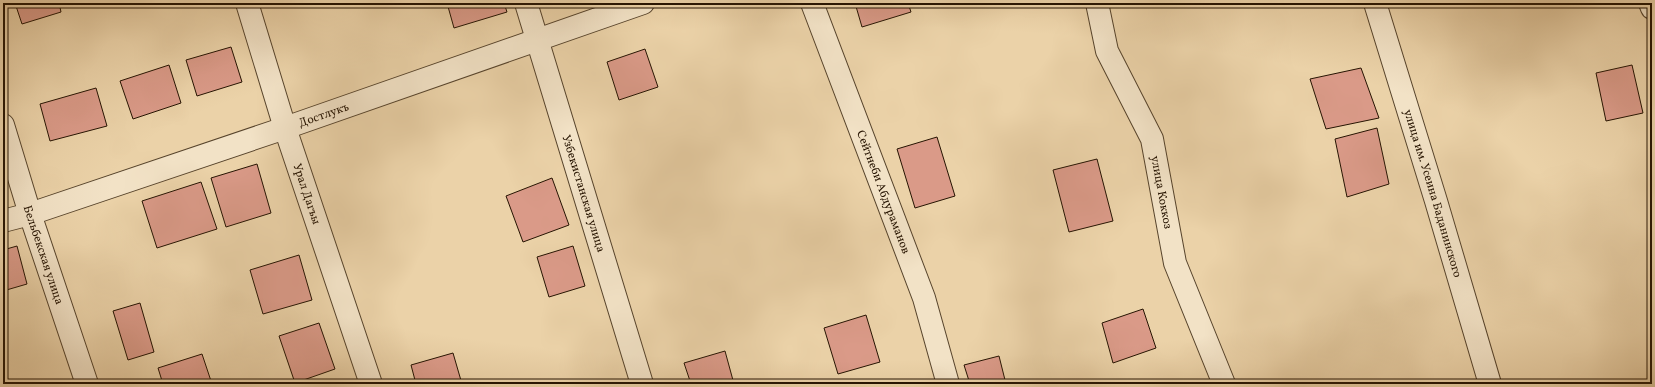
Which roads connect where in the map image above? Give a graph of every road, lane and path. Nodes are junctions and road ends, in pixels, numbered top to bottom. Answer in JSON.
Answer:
{"nodes":[{"id":1,"x":247,"y":3,"type":"edge"},
{"id":2,"x":526,"y":3,"type":"edge"},
{"id":3,"x":642,"y":3,"type":"edge"},
{"id":4,"x":812,"y":3,"type":"edge"},
{"id":5,"x":1097,"y":3,"type":"edge"},
{"id":6,"x":1375,"y":3,"type":"edge"},
{"id":7,"x":1650,"y":3,"type":"edge"},
{"id":8,"x":1652,"y":8,"type":"edge"},
{"id":9,"x":538,"y":40,"type":"junction"},
{"id":10,"x":3,"y":125,"type":"edge"},
{"id":11,"x":285,"y":128,"type":"junction"},
{"id":12,"x":30,"y":214,"type":"junction"},
{"id":13,"x":3,"y":221,"type":"edge"},
{"id":14,"x":87,"y":384,"type":"edge"},
{"id":15,"x":371,"y":384,"type":"edge"},
{"id":16,"x":642,"y":384,"type":"edge"},
{"id":17,"x":948,"y":384,"type":"edge"},
{"id":18,"x":1224,"y":384,"type":"edge"},
{"id":19,"x":1490,"y":384,"type":"edge"}],
"edges":[{"from":1,"to":11,"type":"street","name":"Урал Дагъы"},
{"from":2,"to":9,"type":"street","name":"Узбекистанская улица"},
{"from":3,"to":9,"type":"street","name":"Достлукъ"},
{"from":4,"to":17,"type":"street","name":"Сейтнеби Абдураманов"},
{"from":5,"to":18,"type":"street","name":"улица Коккоз"},
{"from":6,"to":19,"type":"street","name":"улица им. Усеина Баданинского"},
{"from":7,"to":8,"type":"street"},
{"from":9,"to":11,"type":"street","name":"Достлукъ"},
{"from":9,"to":16,"type":"street","name":"Узбекистанская улица"},
{"from":10,"to":12,"type":"street","name":"Бельбекская улица"},
{"from":11,"to":12,"type":"street","name":"Достлукъ"},
{"from":11,"to":15,"type":"street","name":"Урал Дагъы"},
{"from":12,"to":13,"type":"street","name":"Достлукъ"},
{"from":12,"to":14,"type":"street","name":"Бельбекская улица"}]}
